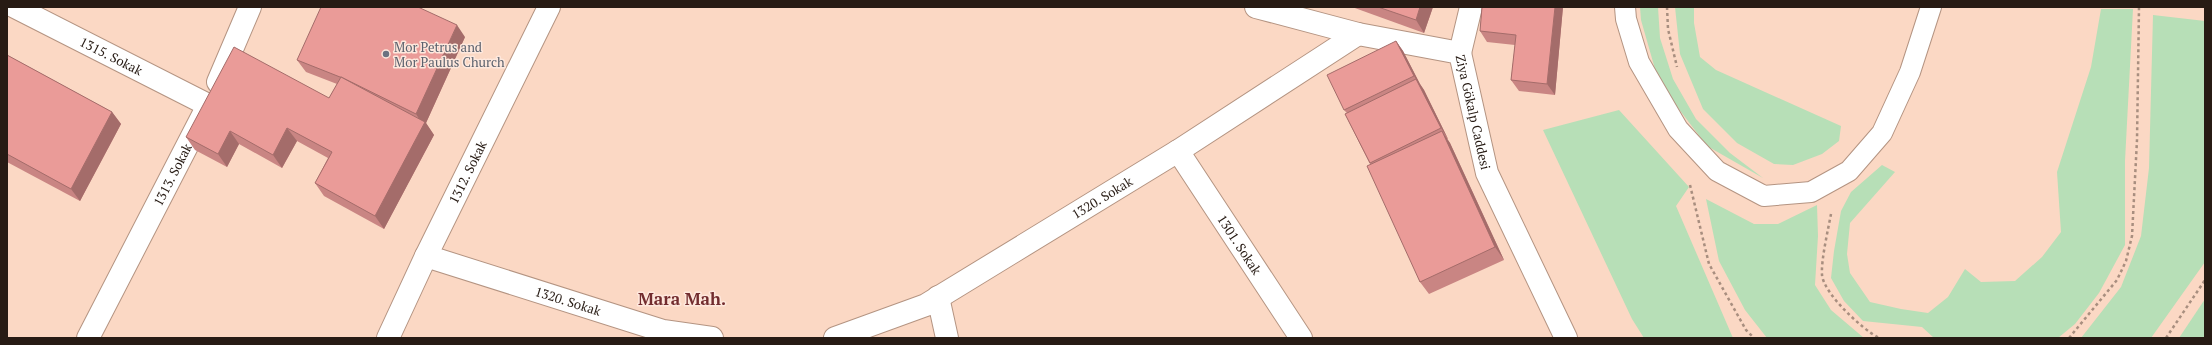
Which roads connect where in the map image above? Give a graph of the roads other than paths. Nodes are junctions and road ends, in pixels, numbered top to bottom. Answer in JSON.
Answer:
{"nodes":[{"id":1,"x":15,"y":7,"type":"edge"},
{"id":2,"x":250,"y":7,"type":"edge"},
{"id":3,"x":549,"y":7,"type":"edge"},
{"id":4,"x":1256,"y":7,"type":"edge"},
{"id":5,"x":1472,"y":7,"type":"edge"},
{"id":6,"x":1625,"y":7,"type":"edge"},
{"id":7,"x":1931,"y":7,"type":"edge"},
{"id":8,"x":1358,"y":34,"type":"junction"},
{"id":9,"x":1460,"y":53,"type":"junction"},
{"id":10,"x":208,"y":104,"type":"junction"},
{"id":11,"x":1178,"y":151,"type":"junction"},
{"id":12,"x":426,"y":256,"type":"junction"},
{"id":13,"x":938,"y":297,"type":"junction"},
{"id":14,"x":88,"y":338,"type":"edge"},
{"id":15,"x":388,"y":338,"type":"edge"},
{"id":16,"x":712,"y":338,"type":"edge"},
{"id":17,"x":835,"y":338,"type":"edge"},
{"id":18,"x":947,"y":338,"type":"edge"},
{"id":19,"x":1301,"y":338,"type":"edge"},
{"id":20,"x":1566,"y":338,"type":"edge"}],
"edges":[{"from":1,"to":10,"type":"street","name":"1315. Sokak"},
{"from":2,"to":10,"type":"street","name":"1313. Sokak"},
{"from":3,"to":12,"type":"street","name":"1312. Sokak"},
{"from":4,"to":8,"type":"street","name":"Ziya Gökalp Caddesi"},
{"from":5,"to":9,"type":"street"},
{"from":6,"to":7,"type":"lane"},
{"from":8,"to":9,"type":"street","name":"Ziya Gökalp Caddesi"},
{"from":8,"to":11,"type":"street","name":"1320. Sokak"},
{"from":9,"to":20,"type":"street","name":"Ziya Gökalp Caddesi"},
{"from":10,"to":14,"type":"street","name":"1313. Sokak"},
{"from":11,"to":13,"type":"street","name":"1320. Sokak"},
{"from":11,"to":19,"type":"street","name":"1301. Sokak"},
{"from":12,"to":15,"type":"street","name":"1312. Sokak"},
{"from":12,"to":16,"type":"street","name":"1320. Sokak"},
{"from":13,"to":17,"type":"street","name":"1320. Sokak"},
{"from":13,"to":18,"type":"street"}]}
